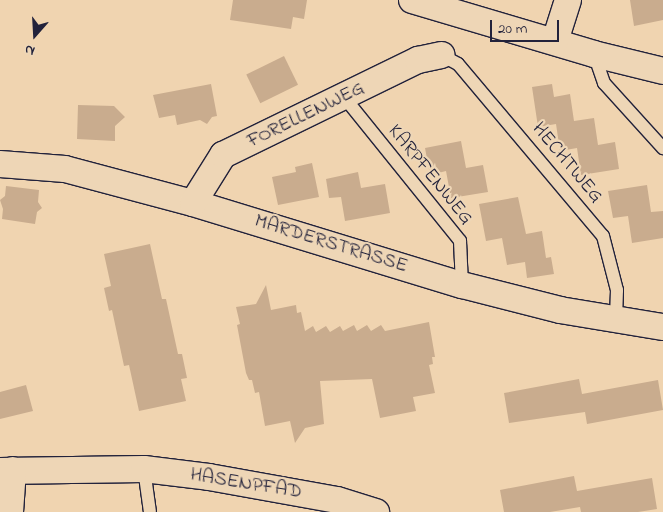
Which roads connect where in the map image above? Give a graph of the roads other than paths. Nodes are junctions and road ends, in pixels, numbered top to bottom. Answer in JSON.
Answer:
{"nodes":[{"id":1,"x":412,"y":0,"type":"edge"},
{"id":2,"x":568,"y":0,"type":"edge"},
{"id":3,"x":555,"y":41,"type":"junction"},
{"id":4,"x":594,"y":54,"type":"junction"},
{"id":5,"x":441,"y":56,"type":"joint"},
{"id":6,"x":663,"y":71,"type":"edge"},
{"id":7,"x":344,"y":97,"type":"junction"},
{"id":8,"x":663,"y":148,"type":"edge"},
{"id":9,"x":0,"y":164,"type":"edge"},
{"id":10,"x":193,"y":203,"type":"junction"},
{"id":11,"x":462,"y":285,"type":"junction"},
{"id":12,"x":616,"y":321,"type":"junction"},
{"id":13,"x":663,"y":327,"type":"edge"},
{"id":14,"x":144,"y":469,"type":"junction"},
{"id":15,"x":6,"y":471,"type":"edge"},
{"id":16,"x":10,"y":512,"type":"edge"},
{"id":17,"x":150,"y":512,"type":"edge"},
{"id":18,"x":376,"y":512,"type":"edge"}],
"edges":[{"from":1,"to":3,"type":"street"},
{"from":2,"to":3,"type":"street"},
{"from":3,"to":4,"type":"street"},
{"from":4,"to":6,"type":"street"},
{"from":4,"to":8,"type":"lane"},
{"from":5,"to":7,"type":"street","name":"FORELLENWEG"},
{"from":5,"to":12,"type":"lane","name":"HECHTWEG"},
{"from":7,"to":10,"type":"street","name":"FORELLENWEG"},
{"from":7,"to":11,"type":"lane","name":"KARPFENWEG"},
{"from":9,"to":10,"type":"street","name":"MARDERSTRASSE"},
{"from":10,"to":11,"type":"street","name":"MARDERSTRASSE"},
{"from":11,"to":12,"type":"street","name":"MARDERSTRASSE"},
{"from":12,"to":13,"type":"street","name":"MARDERSTRASSE"},
{"from":14,"to":15,"type":"street","name":"HASENPFAD"},
{"from":14,"to":17,"type":"lane"},
{"from":14,"to":18,"type":"street","name":"HASENPFAD"},
{"from":15,"to":16,"type":"street"}]}
